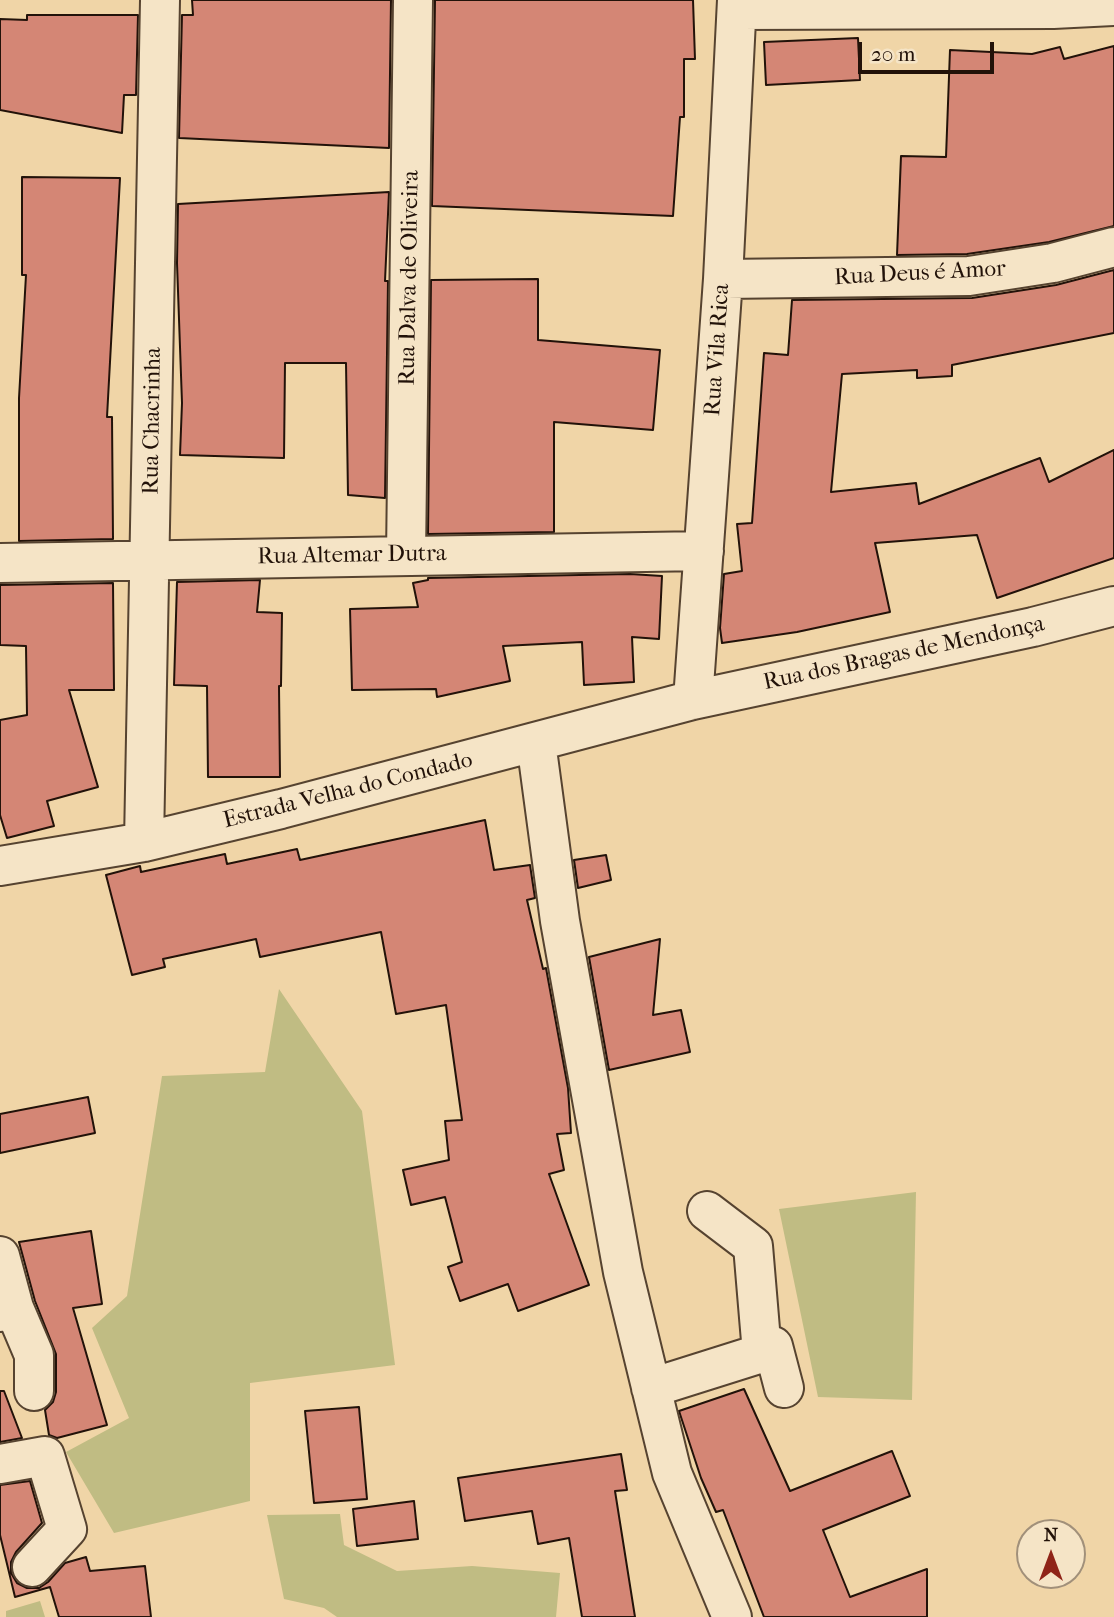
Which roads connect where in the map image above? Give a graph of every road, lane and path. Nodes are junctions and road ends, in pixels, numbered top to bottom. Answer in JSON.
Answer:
{"nodes":[{"id":1,"x":160,"y":0,"type":"edge"},
{"id":2,"x":413,"y":0,"type":"edge"},
{"id":3,"x":737,"y":5,"type":"edge"},
{"id":4,"x":1054,"y":5,"type":"edge"},
{"id":5,"x":1114,"y":6,"type":"edge"},
{"id":6,"x":1114,"y":247,"type":"edge"},
{"id":7,"x":723,"y":279,"type":"junction"},
{"id":8,"x":704,"y":551,"type":"junction"},
{"id":9,"x":407,"y":556,"type":"junction"},
{"id":10,"x":150,"y":560,"type":"junction"},
{"id":11,"x":0,"y":563,"type":"edge"},
{"id":12,"x":1114,"y":606,"type":"edge"},
{"id":13,"x":692,"y":700,"type":"junction"},
{"id":14,"x":536,"y":742,"type":"junction"},
{"id":15,"x":144,"y":842,"type":"junction"},
{"id":16,"x":0,"y":866,"type":"edge"},
{"id":17,"x":708,"y":1211,"type":"dead end"},
{"id":18,"x":0,"y":1256,"type":"edge"},
{"id":19,"x":7,"y":1310,"type":"edge"},
{"id":20,"x":762,"y":1353,"type":"junction"},
{"id":21,"x":651,"y":1388,"type":"junction"},
{"id":22,"x":784,"y":1388,"type":"dead end"},
{"id":23,"x":34,"y":1391,"type":"dead end"},
{"id":24,"x":0,"y":1464,"type":"edge"},
{"id":25,"x":32,"y":1567,"type":"dead end"},
{"id":26,"x":732,"y":1617,"type":"edge"}],
"edges":[{"from":1,"to":10,"type":"street","name":"Rua Chacrinha"},
{"from":2,"to":9,"type":"street","name":"Rua Dalva de Oliveira"},
{"from":3,"to":4,"type":"street"},
{"from":3,"to":7,"type":"street","name":"Rua Vila Rica"},
{"from":4,"to":5,"type":"street"},
{"from":6,"to":7,"type":"street","name":"Rua Deus é Amor"},
{"from":7,"to":8,"type":"street","name":"Rua Vila Rica"},
{"from":8,"to":9,"type":"street","name":"Rua Altemar Dutra"},
{"from":8,"to":13,"type":"street","name":"Rua Vila Rica"},
{"from":9,"to":10,"type":"street","name":"Rua Altemar Dutra"},
{"from":10,"to":11,"type":"street","name":"Rua Altemar Dutra"},
{"from":10,"to":15,"type":"street","name":"Rua Chacrinha"},
{"from":12,"to":13,"type":"street","name":"Rua dos Bragas de Mendonça"},
{"from":13,"to":14,"type":"street","name":"Estrada Velha do Condado"},
{"from":14,"to":15,"type":"street","name":"Estrada Velha do Condado"},
{"from":14,"to":21,"type":"street"},
{"from":15,"to":16,"type":"street","name":"Estrada Velha do Condado"},
{"from":17,"to":20,"type":"street"},
{"from":18,"to":19,"type":"street"},
{"from":19,"to":23,"type":"street"},
{"from":20,"to":21,"type":"street"},
{"from":20,"to":22,"type":"street"},
{"from":21,"to":26,"type":"street"},
{"from":24,"to":25,"type":"street"}]}
